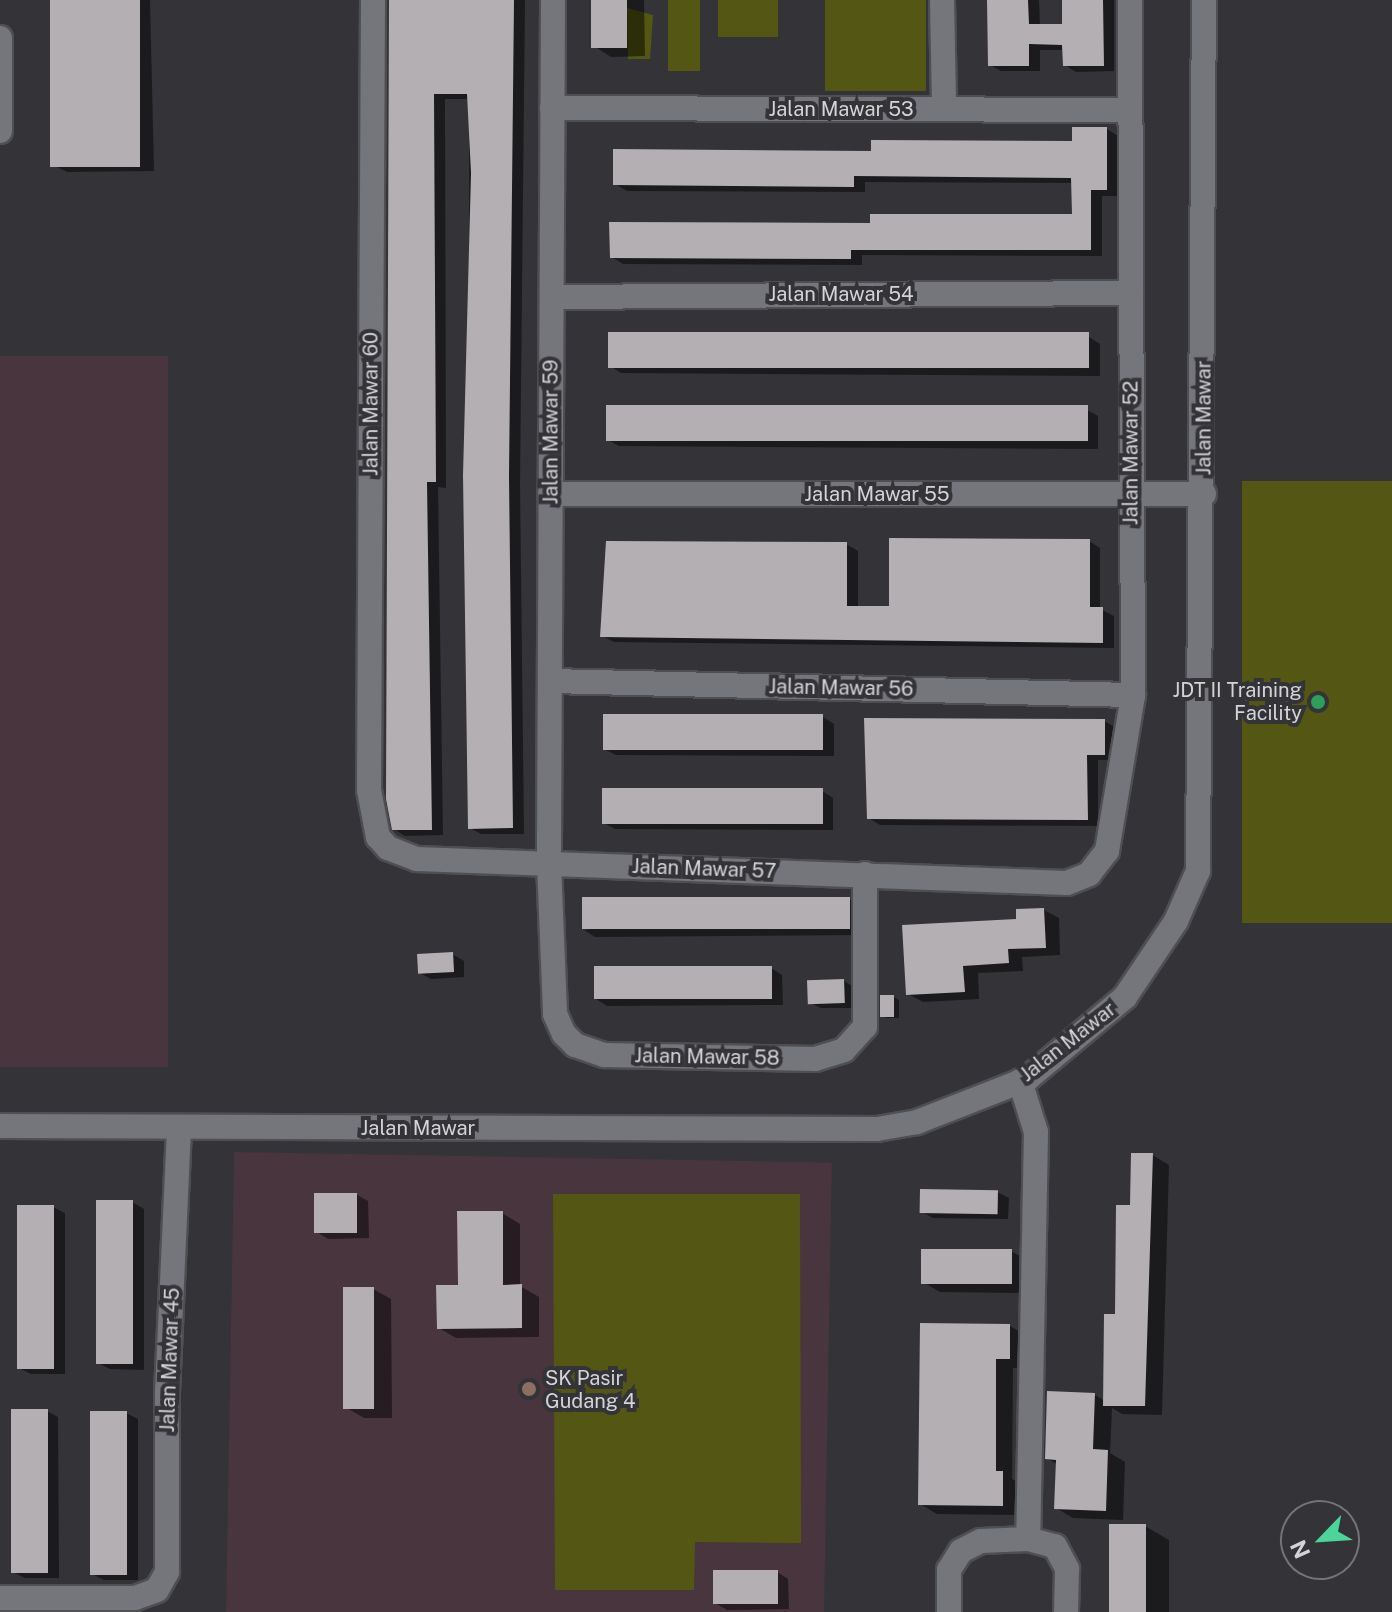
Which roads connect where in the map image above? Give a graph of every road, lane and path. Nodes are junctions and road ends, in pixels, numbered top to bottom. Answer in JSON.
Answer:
{"nodes":[{"id":1,"x":373,"y":0,"type":"edge"},
{"id":2,"x":553,"y":0,"type":"edge"},
{"id":3,"x":942,"y":0,"type":"edge"},
{"id":4,"x":1130,"y":0,"type":"edge"},
{"id":5,"x":1204,"y":0,"type":"edge"},
{"id":6,"x":0,"y":38,"type":"edge"},
{"id":7,"x":552,"y":108,"type":"junction"},
{"id":8,"x":944,"y":109,"type":"junction"},
{"id":9,"x":1130,"y":110,"type":"junction"},
{"id":10,"x":0,"y":131,"type":"edge"},
{"id":11,"x":1130,"y":293,"type":"junction"},
{"id":12,"x":552,"y":297,"type":"junction"},
{"id":13,"x":550,"y":494,"type":"junction"},
{"id":14,"x":1132,"y":494,"type":"junction"},
{"id":15,"x":1204,"y":494,"type":"junction"},
{"id":16,"x":550,"y":681,"type":"junction"},
{"id":17,"x":1133,"y":695,"type":"junction"},
{"id":18,"x":369,"y":808,"type":"joint"},
{"id":19,"x":549,"y":863,"type":"junction"},
{"id":20,"x":865,"y":874,"type":"junction"},
{"id":21,"x":1067,"y":883,"type":"joint"},
{"id":22,"x":1020,"y":1081,"type":"junction"},
{"id":23,"x":0,"y":1126,"type":"edge"},
{"id":24,"x":179,"y":1127,"type":"junction"},
{"id":25,"x":1028,"y":1539,"type":"junction"},
{"id":26,"x":0,"y":1598,"type":"edge"},
{"id":27,"x":949,"y":1612,"type":"edge"},
{"id":28,"x":1066,"y":1612,"type":"edge"}],
"edges":[{"from":1,"to":18,"type":"street","name":"Jalan Mawar 60"},
{"from":2,"to":7,"type":"street","name":"Jalan Mawar 59"},
{"from":3,"to":8,"type":"street"},
{"from":4,"to":9,"type":"street","name":"Jalan Mawar 52"},
{"from":5,"to":15,"type":"street","name":"Jalan Mawar"},
{"from":6,"to":10,"type":"street"},
{"from":7,"to":8,"type":"street","name":"Jalan Mawar 53"},
{"from":7,"to":12,"type":"street","name":"Jalan Mawar 59"},
{"from":8,"to":9,"type":"street","name":"Jalan Mawar 53"},
{"from":9,"to":11,"type":"street","name":"Jalan Mawar 52"},
{"from":11,"to":12,"type":"street","name":"Jalan Mawar 54"},
{"from":11,"to":14,"type":"street","name":"Jalan Mawar 52"},
{"from":12,"to":13,"type":"street","name":"Jalan Mawar 59"},
{"from":13,"to":14,"type":"street","name":"Jalan Mawar 55"},
{"from":13,"to":16,"type":"street","name":"Jalan Mawar 59"},
{"from":14,"to":15,"type":"street","name":"Jalan Mawar 55"},
{"from":14,"to":17,"type":"street","name":"Jalan Mawar 52"},
{"from":15,"to":22,"type":"street","name":"Jalan Mawar"},
{"from":16,"to":17,"type":"street","name":"Jalan Mawar 56"},
{"from":16,"to":19,"type":"street","name":"Jalan Mawar 59"},
{"from":17,"to":21,"type":"street","name":"Jalan Mawar 52"},
{"from":18,"to":19,"type":"street","name":"Jalan Mawar 57"},
{"from":19,"to":20,"type":"street","name":"Jalan Mawar 57"},
{"from":19,"to":20,"type":"street","name":"Jalan Mawar 58"},
{"from":20,"to":21,"type":"street","name":"Jalan Mawar 57"},
{"from":22,"to":24,"type":"street","name":"Jalan Mawar"},
{"from":22,"to":25,"type":"street"},
{"from":23,"to":24,"type":"street","name":"Jalan Mawar"},
{"from":24,"to":26,"type":"street","name":"Jalan Mawar 45"},
{"from":25,"to":27,"type":"street"},
{"from":25,"to":28,"type":"street"}]}
